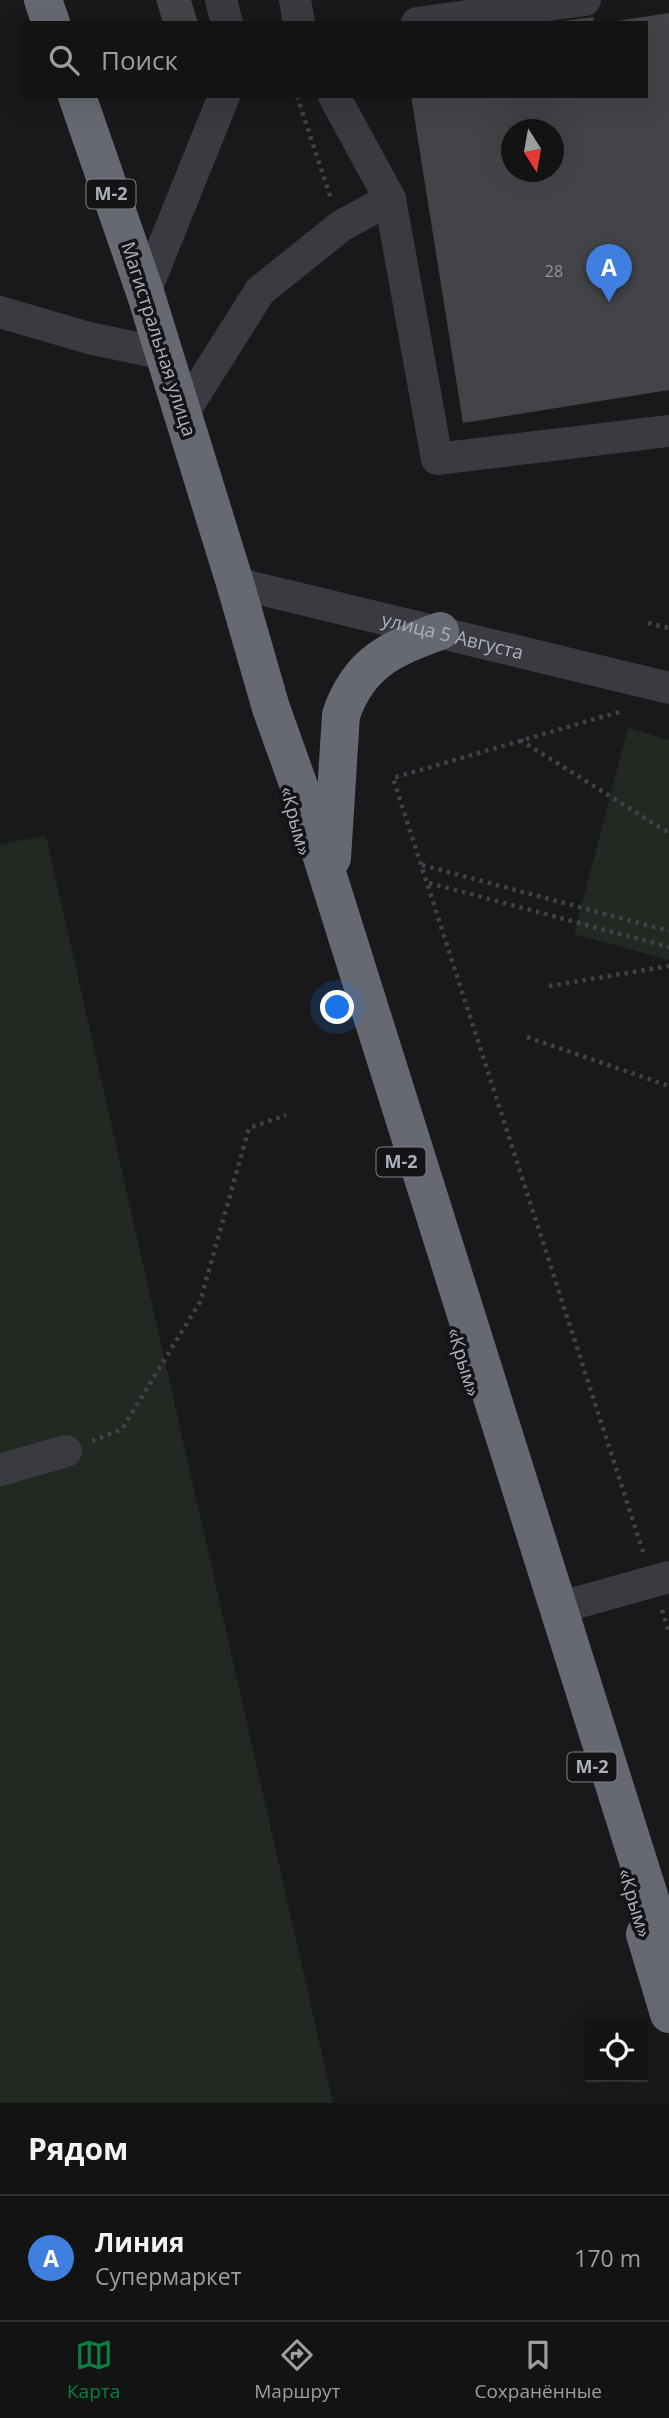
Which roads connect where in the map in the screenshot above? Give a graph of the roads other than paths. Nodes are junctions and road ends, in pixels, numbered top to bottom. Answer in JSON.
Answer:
{"nodes":[{"id":1,"x":43,"y":0,"type":"edge"},
{"id":2,"x":221,"y":0,"type":"edge"},
{"id":3,"x":295,"y":0,"type":"edge"},
{"id":4,"x":585,"y":0,"type":"edge"},
{"id":5,"x":50,"y":21,"type":"edge"},
{"id":6,"x":226,"y":21,"type":"edge"},
{"id":7,"x":299,"y":21,"type":"edge"},
{"id":8,"x":432,"y":21,"type":"edge"},
{"id":9,"x":78,"y":98,"type":"edge"},
{"id":10,"x":223,"y":98,"type":"edge"},
{"id":11,"x":335,"y":98,"type":"edge"},
{"id":12,"x":390,"y":199,"type":"junction"},
{"id":13,"x":145,"y":292,"type":"junction"},
{"id":14,"x":0,"y":312,"type":"edge"},
{"id":15,"x":165,"y":354,"type":"junction"},
{"id":16,"x":183,"y":413,"type":"junction"},
{"id":17,"x":669,"y":431,"type":"edge"},
{"id":18,"x":236,"y":583,"type":"junction"},
{"id":19,"x":440,"y":631,"type":"junction"},
{"id":20,"x":669,"y":688,"type":"edge"},
{"id":21,"x":271,"y":708,"type":"junction"},
{"id":22,"x":330,"y":885,"type":"junction"},
{"id":23,"x":66,"y":1451,"type":"road end"},
{"id":24,"x":0,"y":1470,"type":"edge"},
{"id":25,"x":661,"y":1579,"type":"edge"},
{"id":26,"x":558,"y":1608,"type":"junction"},
{"id":27,"x":669,"y":1959,"type":"edge"},
{"id":28,"x":669,"y":2014,"type":"edge"}],
"edges":[{"from":1,"to":5,"type":"highway"},
{"from":2,"to":6,"type":"street"},
{"from":3,"to":7,"type":"street"},
{"from":4,"to":8,"type":"street"},
{"from":9,"to":13,"type":"highway","name":"Магистральная улица","number":"М-2"},
{"from":10,"to":13,"type":"street"},
{"from":11,"to":12,"type":"street"},
{"from":12,"to":16,"type":"street"},
{"from":12,"to":17,"type":"street"},
{"from":13,"to":15,"type":"highway","name":"Магистральная улица","number":"М-2"},
{"from":14,"to":15,"type":"street"},
{"from":15,"to":16,"type":"highway","name":"Магистральная улица","number":"М-2"},
{"from":16,"to":18,"type":"highway","name":"Магистральная улица","number":"М-2"},
{"from":18,"to":19,"type":"street","name":"улица 5 Августа"},
{"from":18,"to":21,"type":"highway","name":"«Крым»","number":"М-2"},
{"from":19,"to":20,"type":"street","name":"улица 5 Августа"},
{"from":19,"to":22,"type":"highway"},
{"from":21,"to":22,"type":"highway","name":"«Крым»","number":"М-2"},
{"from":21,"to":28,"type":"highway","name":"«Крым»","number":"М-2"},
{"from":22,"to":26,"type":"highway","name":"«Крым»","number":"М-2"},
{"from":23,"to":24,"type":"street"},
{"from":25,"to":26,"type":"street"},
{"from":26,"to":27,"type":"highway","name":"«Крым»","number":"М-2"}]}
